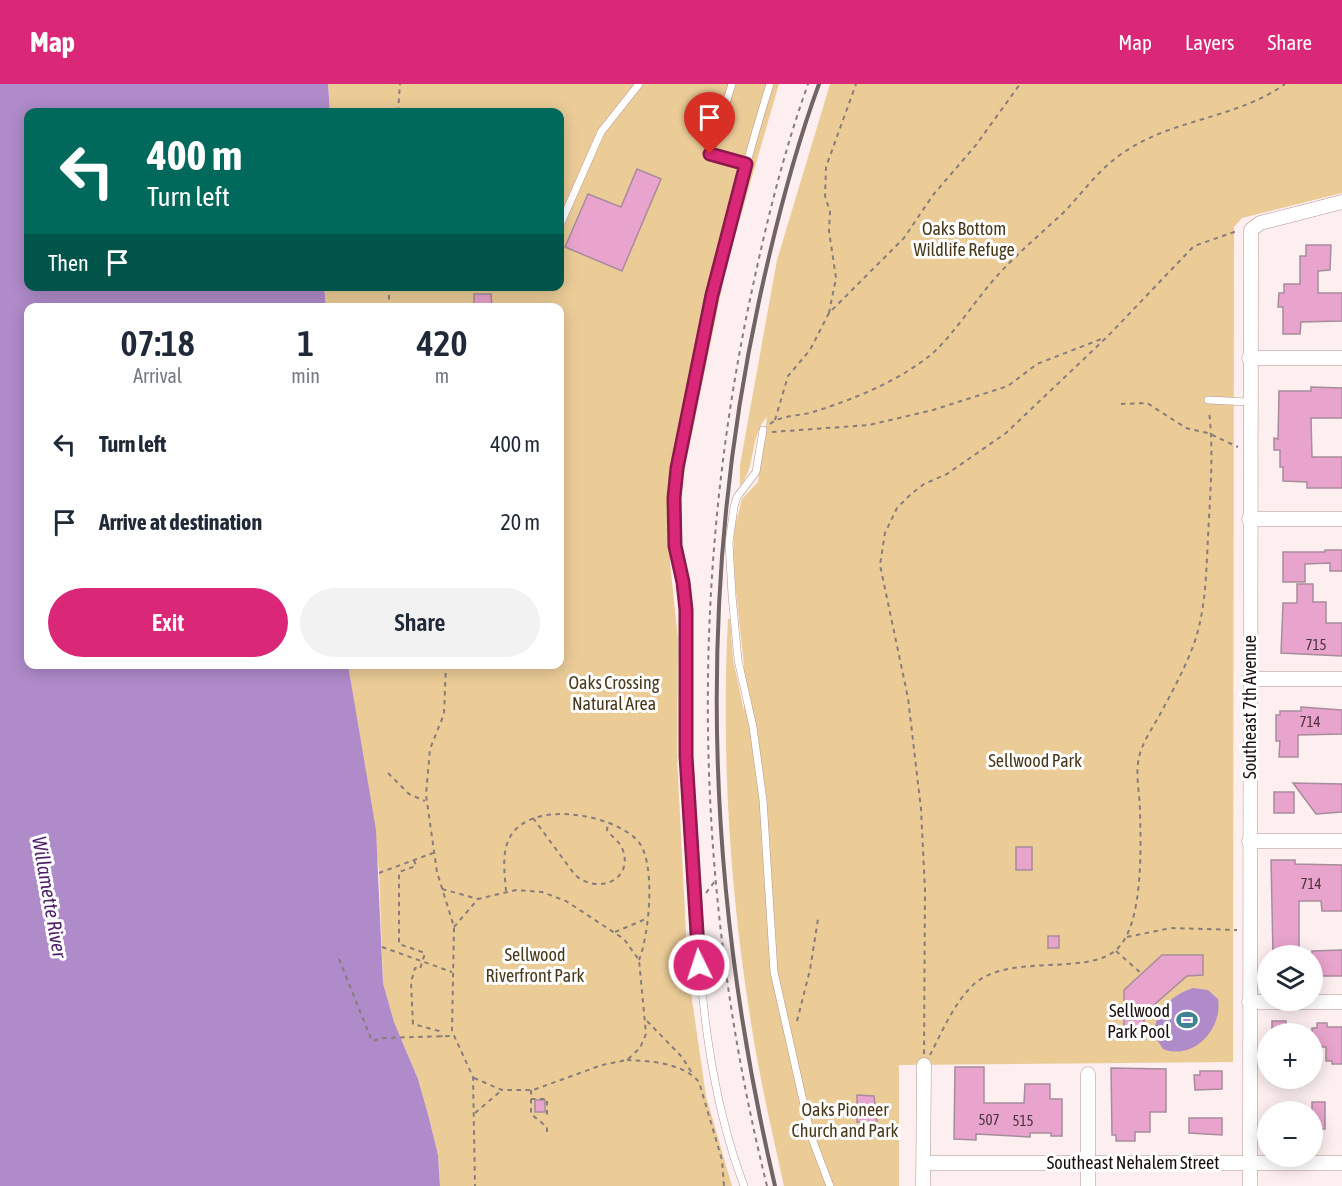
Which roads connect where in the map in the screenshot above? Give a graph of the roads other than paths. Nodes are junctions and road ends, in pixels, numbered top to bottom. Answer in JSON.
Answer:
{"nodes":[{"id":1,"x":639,"y":84,"type":"edge"},
{"id":2,"x":732,"y":84,"type":"edge"},
{"id":3,"x":770,"y":84,"type":"edge"},
{"id":4,"x":746,"y":164,"type":"junction"},
{"id":5,"x":1342,"y":202,"type":"edge"},
{"id":6,"x":564,"y":216,"type":"edge"},
{"id":7,"x":1249,"y":358,"type":"junction"},
{"id":8,"x":1342,"y":358,"type":"edge"},
{"id":9,"x":1208,"y":400,"type":"road end"},
{"id":10,"x":1249,"y":402,"type":"junction"},
{"id":11,"x":763,"y":430,"type":"road end"},
{"id":12,"x":1249,"y":519,"type":"junction"},
{"id":13,"x":1342,"y":519,"type":"edge"},
{"id":14,"x":1249,"y":679,"type":"junction"},
{"id":15,"x":1342,"y":679,"type":"edge"},
{"id":16,"x":1249,"y":841,"type":"junction"},
{"id":17,"x":1342,"y":841,"type":"edge"},
{"id":18,"x":1249,"y":1002,"type":"junction"},
{"id":19,"x":1342,"y":1002,"type":"edge"},
{"id":20,"x":924,"y":1065,"type":"road end"},
{"id":21,"x":1088,"y":1074,"type":"dead end"},
{"id":22,"x":1250,"y":1162,"type":"junction"},
{"id":23,"x":924,"y":1163,"type":"junction"},
{"id":24,"x":1089,"y":1163,"type":"junction"},
{"id":25,"x":1342,"y":1163,"type":"edge"},
{"id":26,"x":744,"y":1186,"type":"edge"},
{"id":27,"x":830,"y":1186,"type":"edge"},
{"id":28,"x":923,"y":1186,"type":"edge"},
{"id":29,"x":1088,"y":1186,"type":"edge"},
{"id":30,"x":1250,"y":1186,"type":"edge"}],
"edges":[{"from":1,"to":6,"type":"lane"},
{"from":2,"to":4,"type":"lane"},
{"from":3,"to":4,"type":"lane"},
{"from":4,"to":26,"type":"lane"},
{"from":5,"to":7,"type":"street","name":"Southeast 7th Avenue"},
{"from":7,"to":8,"type":"street"},
{"from":7,"to":10,"type":"street","name":"Southeast 7th Avenue"},
{"from":9,"to":10,"type":"lane"},
{"from":10,"to":12,"type":"street","name":"Southeast 7th Avenue"},
{"from":11,"to":27,"type":"lane"},
{"from":12,"to":13,"type":"street"},
{"from":12,"to":14,"type":"street","name":"Southeast 7th Avenue"},
{"from":14,"to":15,"type":"street"},
{"from":14,"to":16,"type":"street","name":"Southeast 7th Avenue"},
{"from":16,"to":17,"type":"street"},
{"from":16,"to":18,"type":"street","name":"Southeast 7th Avenue"},
{"from":18,"to":19,"type":"street"},
{"from":18,"to":22,"type":"street","name":"Southeast 7th Avenue"},
{"from":20,"to":23,"type":"street"},
{"from":21,"to":24,"type":"street"},
{"from":22,"to":24,"type":"street","name":"Southeast Nehalem Street"},
{"from":22,"to":25,"type":"street","name":"Southeast Nehalem Street"},
{"from":22,"to":30,"type":"street","name":"Southeast 7th Avenue"},
{"from":23,"to":24,"type":"street","name":"Southeast Nehalem Street"},
{"from":23,"to":28,"type":"street"},
{"from":24,"to":29,"type":"street"}]}
